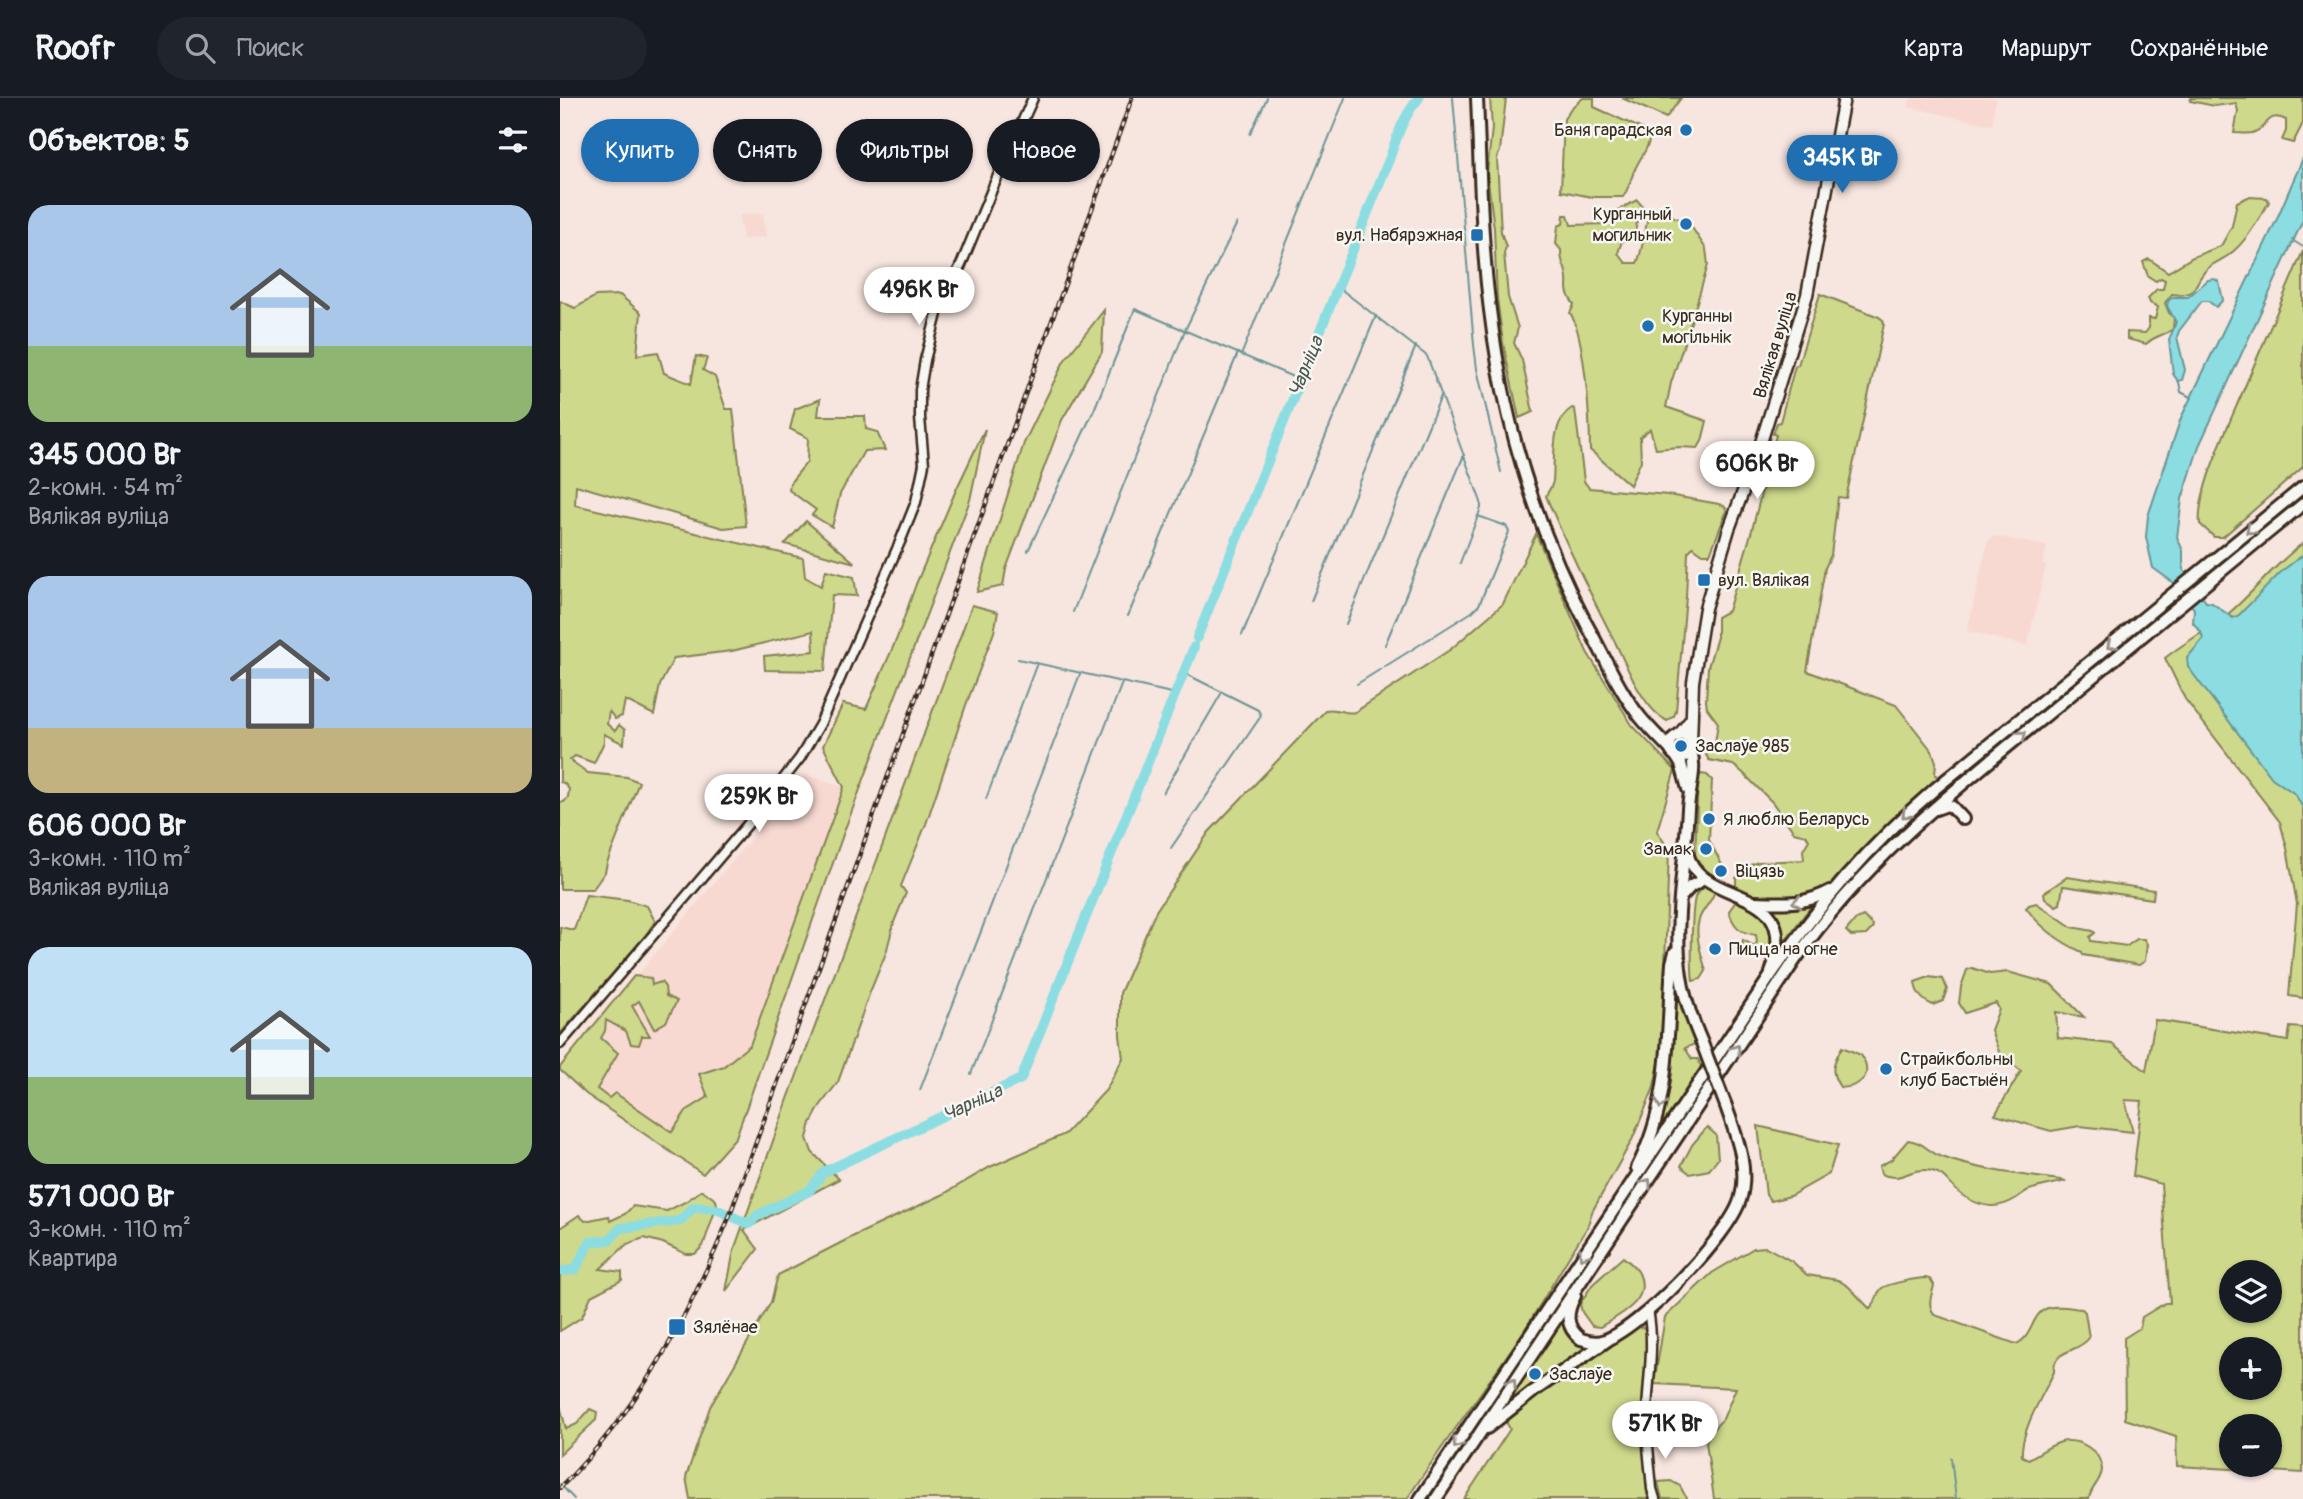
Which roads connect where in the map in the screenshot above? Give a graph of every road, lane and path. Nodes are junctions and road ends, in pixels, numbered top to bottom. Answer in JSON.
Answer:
{"nodes":[{"id":1,"x":1033,"y":98,"type":"edge"},
{"id":2,"x":1477,"y":98,"type":"edge"},
{"id":3,"x":1844,"y":98,"type":"edge"},
{"id":4,"x":2303,"y":487,"type":"edge"},
{"id":5,"x":2303,"y":504,"type":"edge"},
{"id":6,"x":1691,"y":719,"type":"junction"},
{"id":7,"x":1675,"y":744,"type":"junction"},
{"id":8,"x":1691,"y":747,"type":"junction"},
{"id":9,"x":1969,"y":779,"type":"junction"},
{"id":10,"x":1689,"y":791,"type":"junction"},
{"id":11,"x":1924,"y":816,"type":"junction"},
{"id":12,"x":1688,"y":872,"type":"junction"},
{"id":13,"x":1704,"y":882,"type":"junction"},
{"id":14,"x":1836,"y":887,"type":"junction"},
{"id":15,"x":1681,"y":897,"type":"junction"},
{"id":16,"x":1755,"y":902,"type":"junction"},
{"id":17,"x":1678,"y":935,"type":"junction"},
{"id":18,"x":1769,"y":978,"type":"junction"},
{"id":19,"x":560,"y":1044,"type":"edge"},
{"id":20,"x":1621,"y":1199,"type":"junction"},
{"id":21,"x":1582,"y":1281,"type":"junction"},
{"id":22,"x":1648,"y":1311,"type":"junction"},
{"id":23,"x":1614,"y":1336,"type":"junction"},
{"id":24,"x":1475,"y":1440,"type":"junction"},
{"id":25,"x":1420,"y":1499,"type":"edge"},
{"id":26,"x":1436,"y":1499,"type":"edge"},
{"id":27,"x":1655,"y":1499,"type":"edge"}],
"edges":[{"from":1,"to":19,"type":"street"},
{"from":2,"to":7,"type":"main road"},
{"from":3,"to":6,"type":"main road","name":"Вялікая вуліца"},
{"from":4,"to":14,"type":"main road","one_way":true},
{"from":9,"to":5,"type":"main road","one_way":true},
{"from":6,"to":7,"type":"main road"},
{"from":6,"to":8,"type":"main road","name":"Вялікая вуліца"},
{"from":7,"to":8,"type":"main road"},
{"from":7,"to":8,"type":"main road"},
{"from":7,"to":10,"type":"main road"},
{"from":8,"to":10,"type":"main road"},
{"from":9,"to":11,"type":"main road"},
{"from":9,"to":11,"type":"main road"},
{"from":10,"to":12,"type":"main road"},
{"from":21,"to":11,"type":"main road","one_way":true},
{"from":12,"to":13,"type":"main road"},
{"from":12,"to":15,"type":"main road"},
{"from":13,"to":15,"type":"main road"},
{"from":13,"to":16,"type":"main road"},
{"from":14,"to":16,"type":"main road","one_way":true},
{"from":14,"to":18,"type":"main road"},
{"from":15,"to":17,"type":"main road"},
{"from":16,"to":18,"type":"main road"},
{"from":17,"to":20,"type":"main road","one_way":true},
{"from":17,"to":22,"type":"main road","bridge":true},
{"from":18,"to":20,"type":"main road"},
{"from":20,"to":25,"type":"main road","one_way":true},
{"from":21,"to":23,"type":"main road"},
{"from":24,"to":21,"type":"main road","one_way":true},
{"from":22,"to":23,"type":"main road"},
{"from":22,"to":27,"type":"street"},
{"from":23,"to":24,"type":"main road"},
{"from":24,"to":26,"type":"main road"}]}
